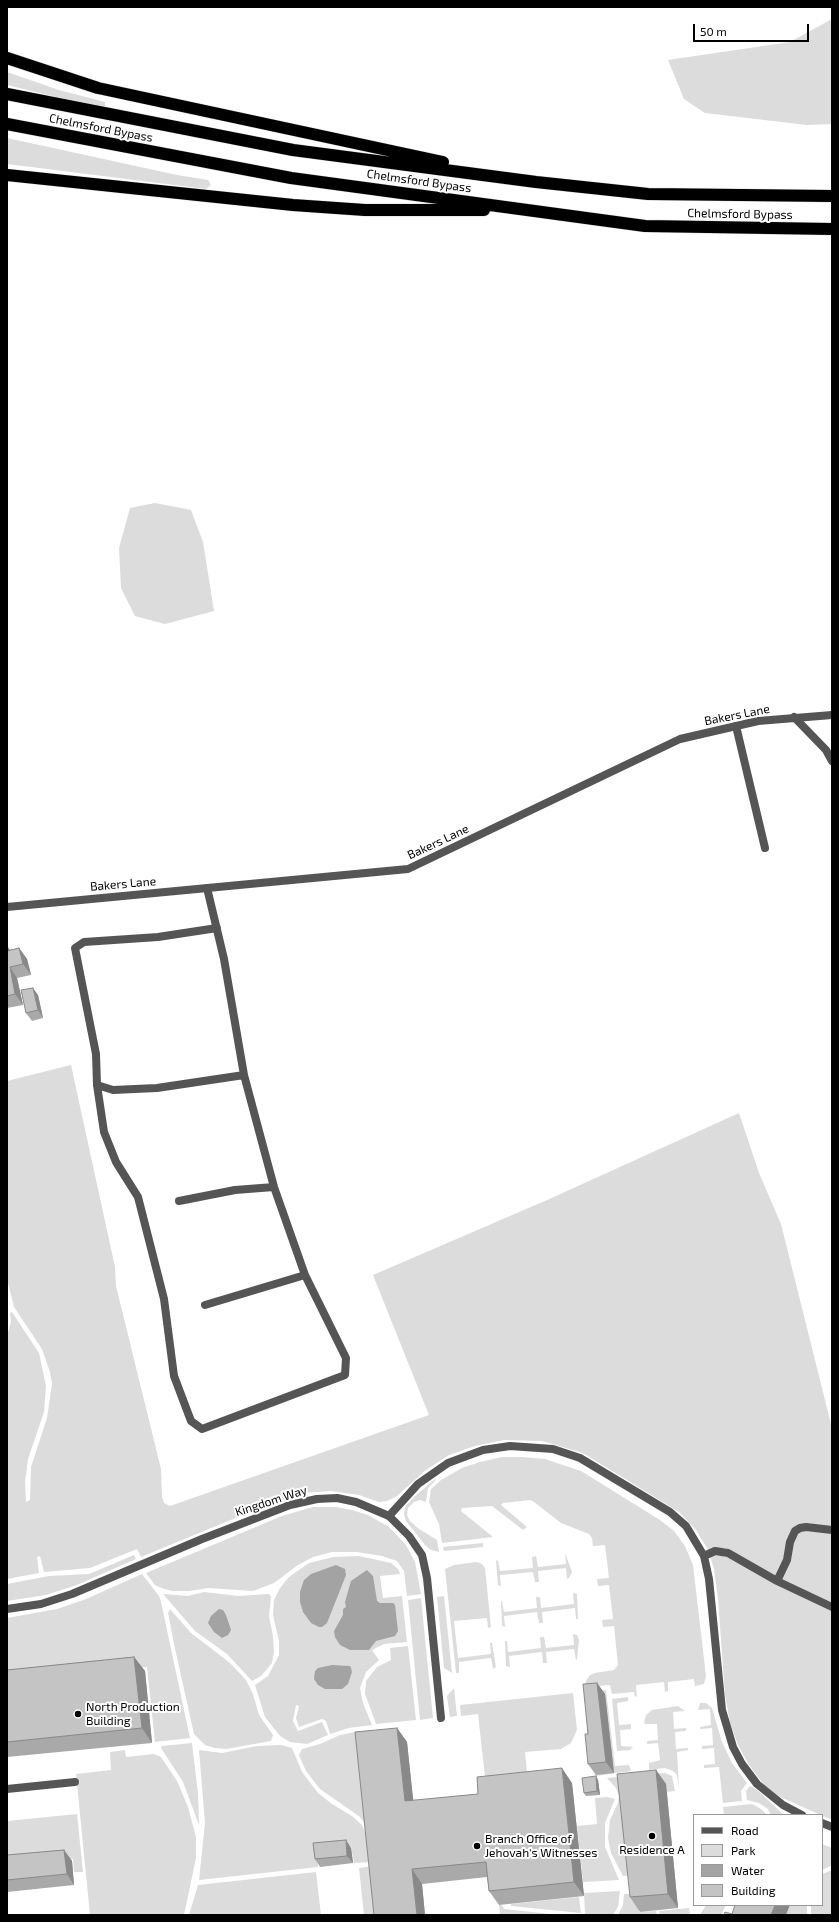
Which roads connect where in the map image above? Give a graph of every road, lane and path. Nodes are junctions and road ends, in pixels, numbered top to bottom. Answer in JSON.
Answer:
{"nodes":[{"id":1,"x":7,"y":58,"type":"edge"},
{"id":2,"x":7,"y":94,"type":"edge"},
{"id":3,"x":7,"y":124,"type":"edge"},
{"id":4,"x":7,"y":175,"type":"edge"},
{"id":5,"x":536,"y":182,"type":"junction"},
{"id":6,"x":832,"y":196,"type":"edge"},
{"id":7,"x":531,"y":210,"type":"junction"},
{"id":8,"x":832,"y":230,"type":"edge"},
{"id":9,"x":832,"y":715,"type":"edge"},
{"id":10,"x":794,"y":717,"type":"junction"},
{"id":11,"x":736,"y":726,"type":"junction"},
{"id":12,"x":832,"y":761,"type":"edge"},
{"id":13,"x":765,"y":848,"type":"dead end"},
{"id":14,"x":207,"y":888,"type":"junction"},
{"id":15,"x":7,"y":907,"type":"edge"},
{"id":16,"x":217,"y":928,"type":"junction"},
{"id":17,"x":244,"y":1075,"type":"junction"},
{"id":18,"x":97,"y":1085,"type":"junction"},
{"id":19,"x":274,"y":1187,"type":"junction"},
{"id":20,"x":179,"y":1200,"type":"dead end"},
{"id":21,"x":305,"y":1275,"type":"junction"},
{"id":22,"x":205,"y":1305,"type":"dead end"},
{"id":23,"x":389,"y":1516,"type":"junction"},
{"id":24,"x":832,"y":1530,"type":"edge"},
{"id":25,"x":704,"y":1556,"type":"junction"},
{"id":26,"x":776,"y":1581,"type":"junction"},
{"id":27,"x":832,"y":1607,"type":"edge"},
{"id":28,"x":7,"y":1609,"type":"edge"},
{"id":29,"x":441,"y":1718,"type":"dead end"},
{"id":30,"x":75,"y":1782,"type":"dead end"},
{"id":31,"x":7,"y":1789,"type":"edge"},
{"id":32,"x":799,"y":1814,"type":"edge"}],
"edges":[{"from":1,"to":5,"type":"highway"},
{"from":2,"to":5,"type":"highway","name":"Chelmsford Bypass"},
{"from":3,"to":7,"type":"highway","name":"Chelmsford Bypass"},
{"from":4,"to":7,"type":"highway"},
{"from":5,"to":6,"type":"highway","name":"Chelmsford Bypass"},
{"from":7,"to":8,"type":"highway","name":"Chelmsford Bypass"},
{"from":9,"to":10,"type":"street","name":"Bakers Lane"},
{"from":10,"to":11,"type":"street","name":"Bakers Lane"},
{"from":10,"to":12,"type":"street"},
{"from":11,"to":13,"type":"street"},
{"from":11,"to":14,"type":"street","name":"Bakers Lane"},
{"from":14,"to":15,"type":"street","name":"Bakers Lane"},
{"from":14,"to":16,"type":"street"},
{"from":16,"to":17,"type":"street"},
{"from":16,"to":18,"type":"street"},
{"from":17,"to":18,"type":"street"},
{"from":17,"to":19,"type":"street"},
{"from":18,"to":21,"type":"street"},
{"from":19,"to":20,"type":"street"},
{"from":19,"to":21,"type":"street"},
{"from":21,"to":22,"type":"street"},
{"from":23,"to":25,"type":"street"},
{"from":23,"to":28,"type":"street","name":"Kingdom Way"},
{"from":23,"to":29,"type":"street","name":"Kingdom Way"},
{"from":24,"to":26,"type":"street"},
{"from":25,"to":26,"type":"street"},
{"from":25,"to":32,"type":"street"},
{"from":26,"to":27,"type":"street"},
{"from":30,"to":31,"type":"street"}]}
